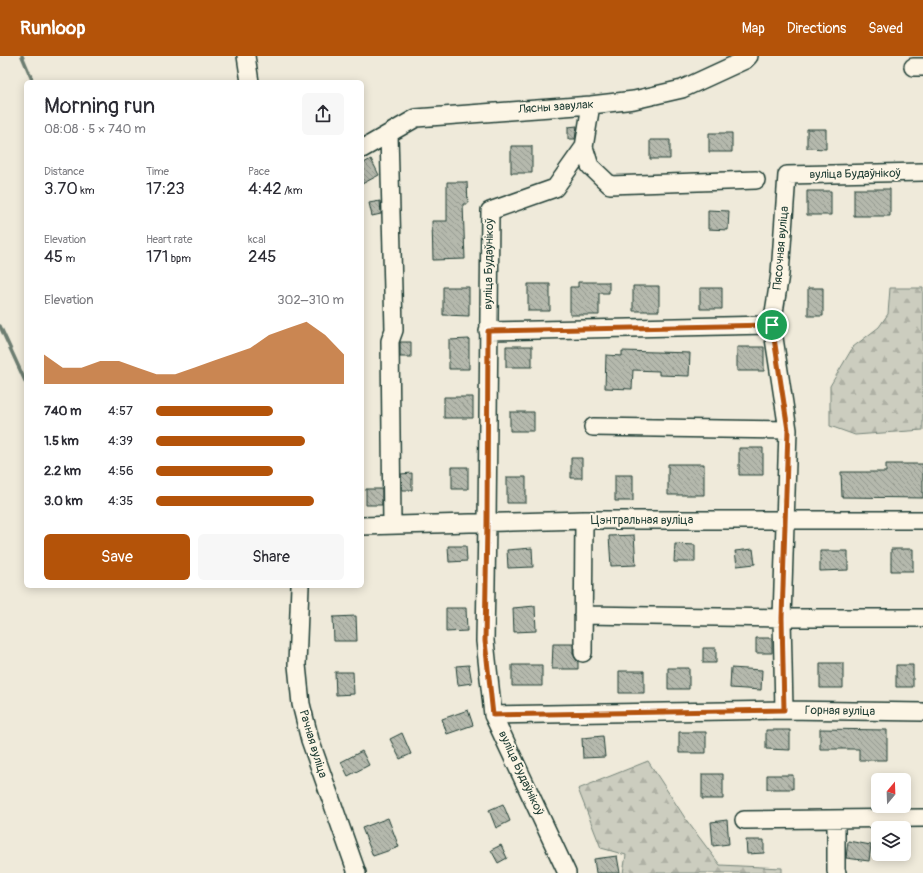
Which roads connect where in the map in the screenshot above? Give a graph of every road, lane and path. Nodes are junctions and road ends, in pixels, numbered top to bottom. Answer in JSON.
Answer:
{"nodes":[{"id":1,"x":246,"y":56,"type":"edge"},
{"id":2,"x":749,"y":56,"type":"edge"},
{"id":3,"x":250,"y":80,"type":"edge"},
{"id":4,"x":591,"y":105,"type":"junction"},
{"id":5,"x":389,"y":134,"type":"junction"},
{"id":6,"x":584,"y":147,"type":"junction"},
{"id":7,"x":364,"y":148,"type":"edge"},
{"id":8,"x":923,"y":172,"type":"edge"},
{"id":9,"x":787,"y":175,"type":"joint"},
{"id":10,"x":756,"y":180,"type":"dead end"},
{"id":11,"x":772,"y":325,"type":"junction"},
{"id":12,"x":488,"y":331,"type":"junction"},
{"id":13,"x":593,"y":427,"type":"dead end"},
{"id":14,"x":788,"y":430,"type":"junction"},
{"id":15,"x":785,"y":519,"type":"junction"},
{"id":16,"x":584,"y":520,"type":"junction"},
{"id":17,"x":923,"y":520,"type":"edge"},
{"id":18,"x":487,"y":523,"type":"junction"},
{"id":19,"x":392,"y":524,"type":"junction"},
{"id":20,"x":364,"y":526,"type":"edge"},
{"id":21,"x":300,"y":588,"type":"edge"},
{"id":22,"x":583,"y":615,"type":"junction"},
{"id":23,"x":782,"y":618,"type":"junction"},
{"id":24,"x":923,"y":618,"type":"edge"},
{"id":25,"x":583,"y":653,"type":"dead end"},
{"id":26,"x":784,"y":710,"type":"junction"},
{"id":27,"x":923,"y":712,"type":"edge"},
{"id":28,"x":493,"y":715,"type":"junction"},
{"id":29,"x":923,"y":818,"type":"edge"},
{"id":30,"x":744,"y":820,"type":"dead end"},
{"id":31,"x":836,"y":820,"type":"junction"},
{"id":32,"x":357,"y":873,"type":"edge"},
{"id":33,"x":567,"y":873,"type":"edge"},
{"id":34,"x":837,"y":873,"type":"edge"}],
"edges":[{"from":1,"to":3,"type":"street"},
{"from":2,"to":4,"type":"street","name":"Лясны завулак"},
{"from":4,"to":5,"type":"street","name":"Лясны завулак"},
{"from":4,"to":6,"type":"street"},
{"from":5,"to":7,"type":"street","name":"Лясны завулак"},
{"from":5,"to":19,"type":"street"},
{"from":6,"to":10,"type":"street"},
{"from":6,"to":12,"type":"street","name":"вуліца Будаўнікоў"},
{"from":8,"to":9,"type":"street","name":"вуліца Будаўнікоў"},
{"from":9,"to":11,"type":"street","name":"Пясочная вуліца"},
{"from":11,"to":12,"type":"street"},
{"from":11,"to":14,"type":"street","name":"Пясочная вуліца"},
{"from":12,"to":18,"type":"street","name":"вуліца Будаўнікоў"},
{"from":13,"to":14,"type":"street"},
{"from":14,"to":15,"type":"street","name":"Пясочная вуліца"},
{"from":15,"to":16,"type":"street","name":"Цэнтральная вуліца"},
{"from":15,"to":17,"type":"street","name":"Цэнтральная вуліца"},
{"from":15,"to":23,"type":"street","name":"Пясочная вуліца"},
{"from":16,"to":18,"type":"street","name":"Цэнтральная вуліца"},
{"from":16,"to":22,"type":"street"},
{"from":18,"to":19,"type":"street","name":"Цэнтральная вуліца"},
{"from":18,"to":28,"type":"street","name":"вуліца Будаўнікоў"},
{"from":19,"to":20,"type":"street","name":"Цэнтральная вуліца"},
{"from":21,"to":32,"type":"street","name":"Рачная вуліца"},
{"from":22,"to":23,"type":"street"},
{"from":22,"to":25,"type":"street"},
{"from":23,"to":24,"type":"street"},
{"from":23,"to":26,"type":"street","name":"Пясочная вуліца"},
{"from":26,"to":27,"type":"street","name":"Горная вуліца"},
{"from":26,"to":28,"type":"street","name":"Горная вуліца"},
{"from":28,"to":33,"type":"street","name":"вуліца Будаўнікоў"},
{"from":29,"to":31,"type":"street"},
{"from":30,"to":31,"type":"street"},
{"from":31,"to":34,"type":"street"}]}
